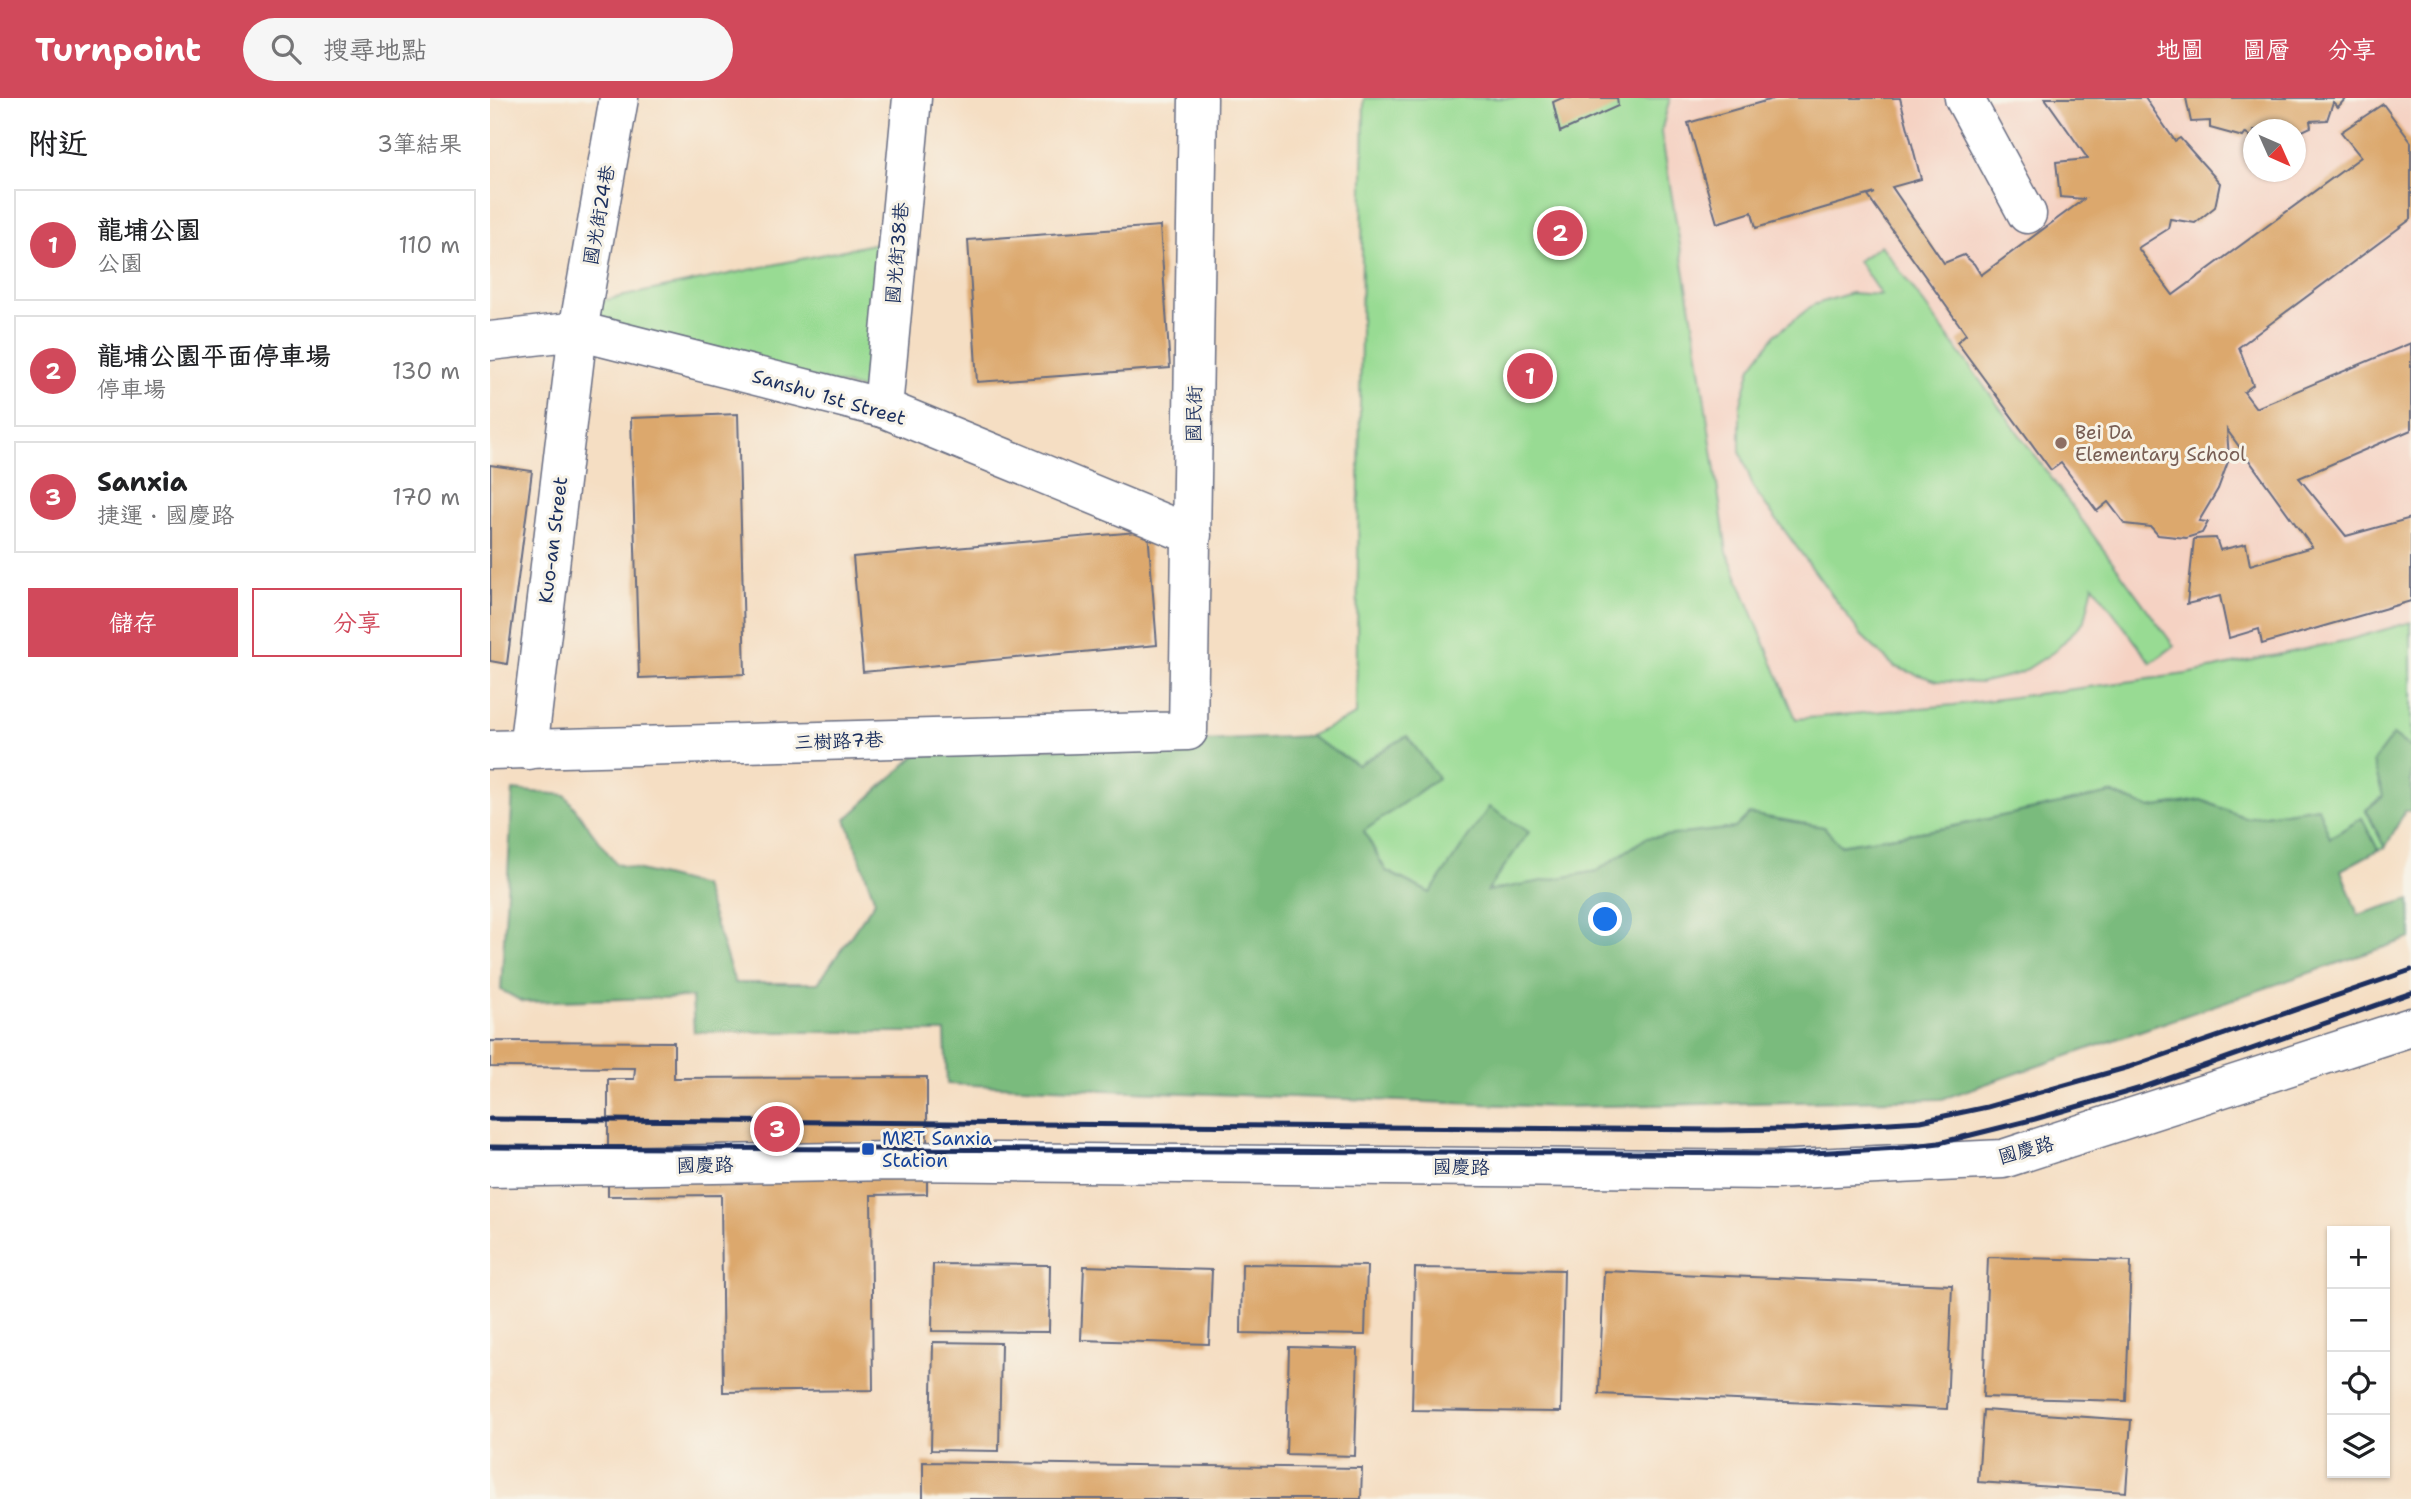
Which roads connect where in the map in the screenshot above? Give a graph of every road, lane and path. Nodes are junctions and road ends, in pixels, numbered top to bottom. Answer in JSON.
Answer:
{"nodes":[{"id":1,"x":619,"y":98,"type":"edge"},
{"id":2,"x":912,"y":98,"type":"edge"},
{"id":3,"x":1198,"y":98,"type":"edge"},
{"id":4,"x":1964,"y":98,"type":"edge"},
{"id":5,"x":2027,"y":214,"type":"dead end"},
{"id":6,"x":578,"y":331,"type":"junction"},
{"id":7,"x":490,"y":341,"type":"edge"},
{"id":8,"x":883,"y":408,"type":"junction"},
{"id":9,"x":1192,"y":535,"type":"junction"},
{"id":10,"x":1188,"y":731,"type":"joint"},
{"id":11,"x":490,"y":750,"type":"edge"},
{"id":12,"x":528,"y":750,"type":"junction"},
{"id":13,"x":2411,"y":1027,"type":"edge"},
{"id":14,"x":490,"y":1168,"type":"edge"}],
"edges":[{"from":1,"to":6,"type":"street","name":"國光街24巷"},
{"from":2,"to":8,"type":"street","name":"國光街38巷"},
{"from":3,"to":9,"type":"street","name":"國民街"},
{"from":4,"to":5,"type":"street"},
{"from":6,"to":7,"type":"street","name":"Sanshu 1st Street"},
{"from":6,"to":8,"type":"street","name":"Sanshu 1st Street"},
{"from":6,"to":12,"type":"street","name":"Kuo-an Street"},
{"from":8,"to":9,"type":"street","name":"Sanshu 1st Street"},
{"from":9,"to":10,"type":"street","name":"國民街"},
{"from":10,"to":12,"type":"street","name":"三樹路7巷"},
{"from":11,"to":12,"type":"street","name":"三樹路7巷"},
{"from":13,"to":14,"type":"street","name":"國慶路"}]}
